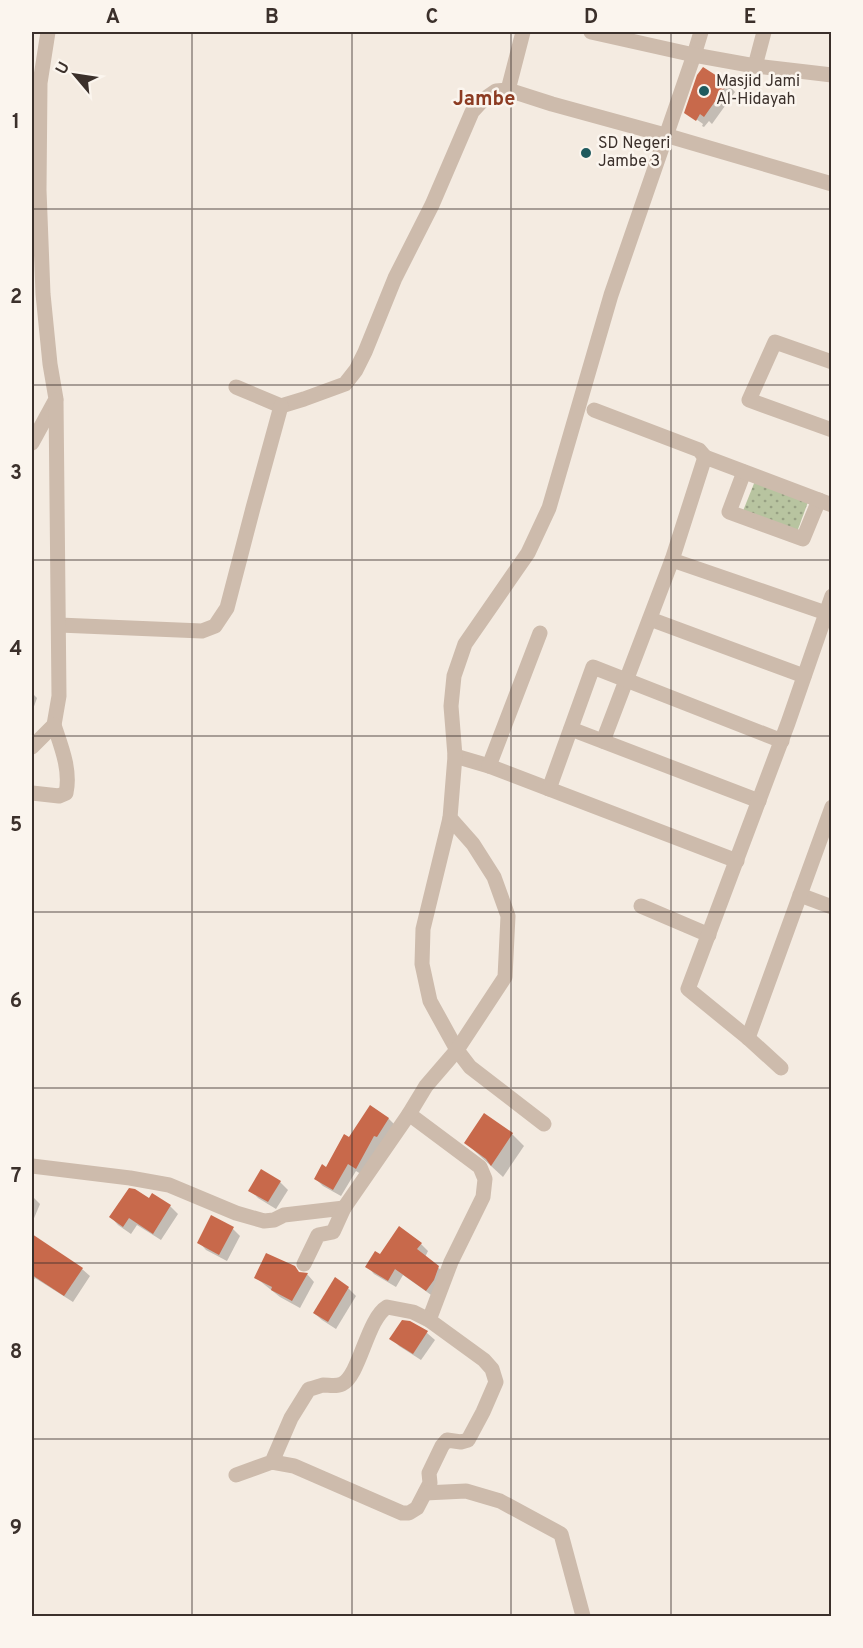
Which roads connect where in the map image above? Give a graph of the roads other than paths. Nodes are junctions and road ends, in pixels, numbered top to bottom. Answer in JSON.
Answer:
{"nodes":[{"id":1,"x":48,"y":32,"type":"edge"},
{"id":2,"x":523,"y":32,"type":"edge"},
{"id":3,"x":591,"y":32,"type":"edge"},
{"id":4,"x":701,"y":32,"type":"edge"},
{"id":5,"x":764,"y":32,"type":"edge"},
{"id":6,"x":694,"y":55,"type":"junction"},
{"id":7,"x":755,"y":66,"type":"junction"},
{"id":8,"x":831,"y":75,"type":"edge"},
{"id":9,"x":508,"y":90,"type":"junction"},
{"id":10,"x":665,"y":135,"type":"junction"},
{"id":11,"x":831,"y":184,"type":"edge"},
{"id":12,"x":831,"y":362,"type":"edge"},
{"id":13,"x":236,"y":387,"type":"dead end"},
{"id":14,"x":56,"y":399,"type":"junction"},
{"id":15,"x":281,"y":406,"type":"junction"},
{"id":16,"x":594,"y":410,"type":"dead end"},
{"id":17,"x":831,"y":430,"type":"edge"},
{"id":18,"x":32,"y":443,"type":"edge"},
{"id":19,"x":705,"y":457,"type":"junction"},
{"id":20,"x":744,"y":472,"type":"junction"},
{"id":21,"x":825,"y":502,"type":"edge"},
{"id":22,"x":672,"y":560,"type":"junction"},
{"id":23,"x":831,"y":596,"type":"edge"},
{"id":24,"x":826,"y":613,"type":"junction"},
{"id":25,"x":650,"y":619,"type":"junction"},
{"id":26,"x":59,"y":625,"type":"junction"},
{"id":27,"x":540,"y":633,"type":"dead end"},
{"id":28,"x":804,"y":676,"type":"junction"},
{"id":29,"x":627,"y":680,"type":"junction"},
{"id":30,"x":54,"y":725,"type":"junction"},
{"id":31,"x":571,"y":729,"type":"junction"},
{"id":32,"x":603,"y":741,"type":"junction"},
{"id":33,"x":782,"y":741,"type":"junction"},
{"id":34,"x":32,"y":747,"type":"edge"},
{"id":35,"x":455,"y":756,"type":"junction"},
{"id":36,"x":489,"y":766,"type":"junction"},
{"id":37,"x":549,"y":789,"type":"junction"},
{"id":38,"x":32,"y":794,"type":"edge"},
{"id":39,"x":759,"y":801,"type":"junction"},
{"id":40,"x":831,"y":807,"type":"edge"},
{"id":41,"x":450,"y":818,"type":"junction"},
{"id":42,"x":827,"y":835,"type":"edge"},
{"id":43,"x":737,"y":861,"type":"junction"},
{"id":44,"x":800,"y":895,"type":"junction"},
{"id":45,"x":641,"y":906,"type":"dead end"},
{"id":46,"x":831,"y":907,"type":"edge"},
{"id":47,"x":709,"y":935,"type":"junction"},
{"id":48,"x":748,"y":1038,"type":"junction"},
{"id":49,"x":458,"y":1050,"type":"junction"},
{"id":50,"x":781,"y":1068,"type":"dead end"},
{"id":51,"x":409,"y":1114,"type":"junction"},
{"id":52,"x":544,"y":1124,"type":"dead end"},
{"id":53,"x":32,"y":1166,"type":"edge"},
{"id":54,"x":344,"y":1208,"type":"junction"},
{"id":55,"x":304,"y":1264,"type":"dead end"},
{"id":56,"x":429,"y":1320,"type":"junction"},
{"id":57,"x":272,"y":1462,"type":"junction"},
{"id":58,"x":237,"y":1475,"type":"dead end"},
{"id":59,"x":425,"y":1493,"type":"junction"},
{"id":60,"x":584,"y":1617,"type":"edge"}],
"edges":[{"from":1,"to":14,"type":"street"},
{"from":2,"to":9,"type":"street"},
{"from":3,"to":6,"type":"street"},
{"from":4,"to":6,"type":"street"},
{"from":5,"to":7,"type":"street"},
{"from":6,"to":7,"type":"street"},
{"from":6,"to":10,"type":"street"},
{"from":7,"to":8,"type":"street"},
{"from":9,"to":10,"type":"street"},
{"from":9,"to":15,"type":"street"},
{"from":10,"to":11,"type":"street"},
{"from":10,"to":35,"type":"street"},
{"from":12,"to":17,"type":"street"},
{"from":13,"to":15,"type":"street"},
{"from":14,"to":18,"type":"street"},
{"from":14,"to":26,"type":"street"},
{"from":15,"to":26,"type":"street"},
{"from":16,"to":19,"type":"street"},
{"from":19,"to":20,"type":"street"},
{"from":19,"to":22,"type":"street"},
{"from":20,"to":21,"type":"street"},
{"from":20,"to":21,"type":"street"},
{"from":22,"to":24,"type":"street"},
{"from":22,"to":25,"type":"street"},
{"from":23,"to":24,"type":"street"},
{"from":24,"to":28,"type":"street"},
{"from":25,"to":28,"type":"street"},
{"from":25,"to":29,"type":"street"},
{"from":26,"to":30,"type":"street"},
{"from":27,"to":36,"type":"street"},
{"from":28,"to":33,"type":"street"},
{"from":29,"to":31,"type":"street"},
{"from":29,"to":32,"type":"street"},
{"from":29,"to":33,"type":"street"},
{"from":30,"to":34,"type":"street"},
{"from":30,"to":38,"type":"street"},
{"from":31,"to":32,"type":"street"},
{"from":31,"to":37,"type":"street"},
{"from":32,"to":39,"type":"street"},
{"from":33,"to":39,"type":"street"},
{"from":35,"to":36,"type":"street"},
{"from":35,"to":41,"type":"street"},
{"from":36,"to":37,"type":"street"},
{"from":37,"to":43,"type":"street"},
{"from":39,"to":43,"type":"street"},
{"from":40,"to":42,"type":"street"},
{"from":41,"to":49,"type":"street"},
{"from":41,"to":49,"type":"street"},
{"from":42,"to":44,"type":"street"},
{"from":43,"to":47,"type":"street"},
{"from":44,"to":46,"type":"street"},
{"from":44,"to":48,"type":"street"},
{"from":45,"to":47,"type":"street"},
{"from":47,"to":48,"type":"street"},
{"from":48,"to":50,"type":"street"},
{"from":49,"to":51,"type":"street"},
{"from":49,"to":52,"type":"street"},
{"from":51,"to":54,"type":"street"},
{"from":51,"to":56,"type":"street"},
{"from":53,"to":54,"type":"street"},
{"from":54,"to":55,"type":"street"},
{"from":56,"to":57,"type":"street"},
{"from":56,"to":59,"type":"street"},
{"from":57,"to":58,"type":"street"},
{"from":57,"to":59,"type":"street"},
{"from":59,"to":60,"type":"street"}]}
